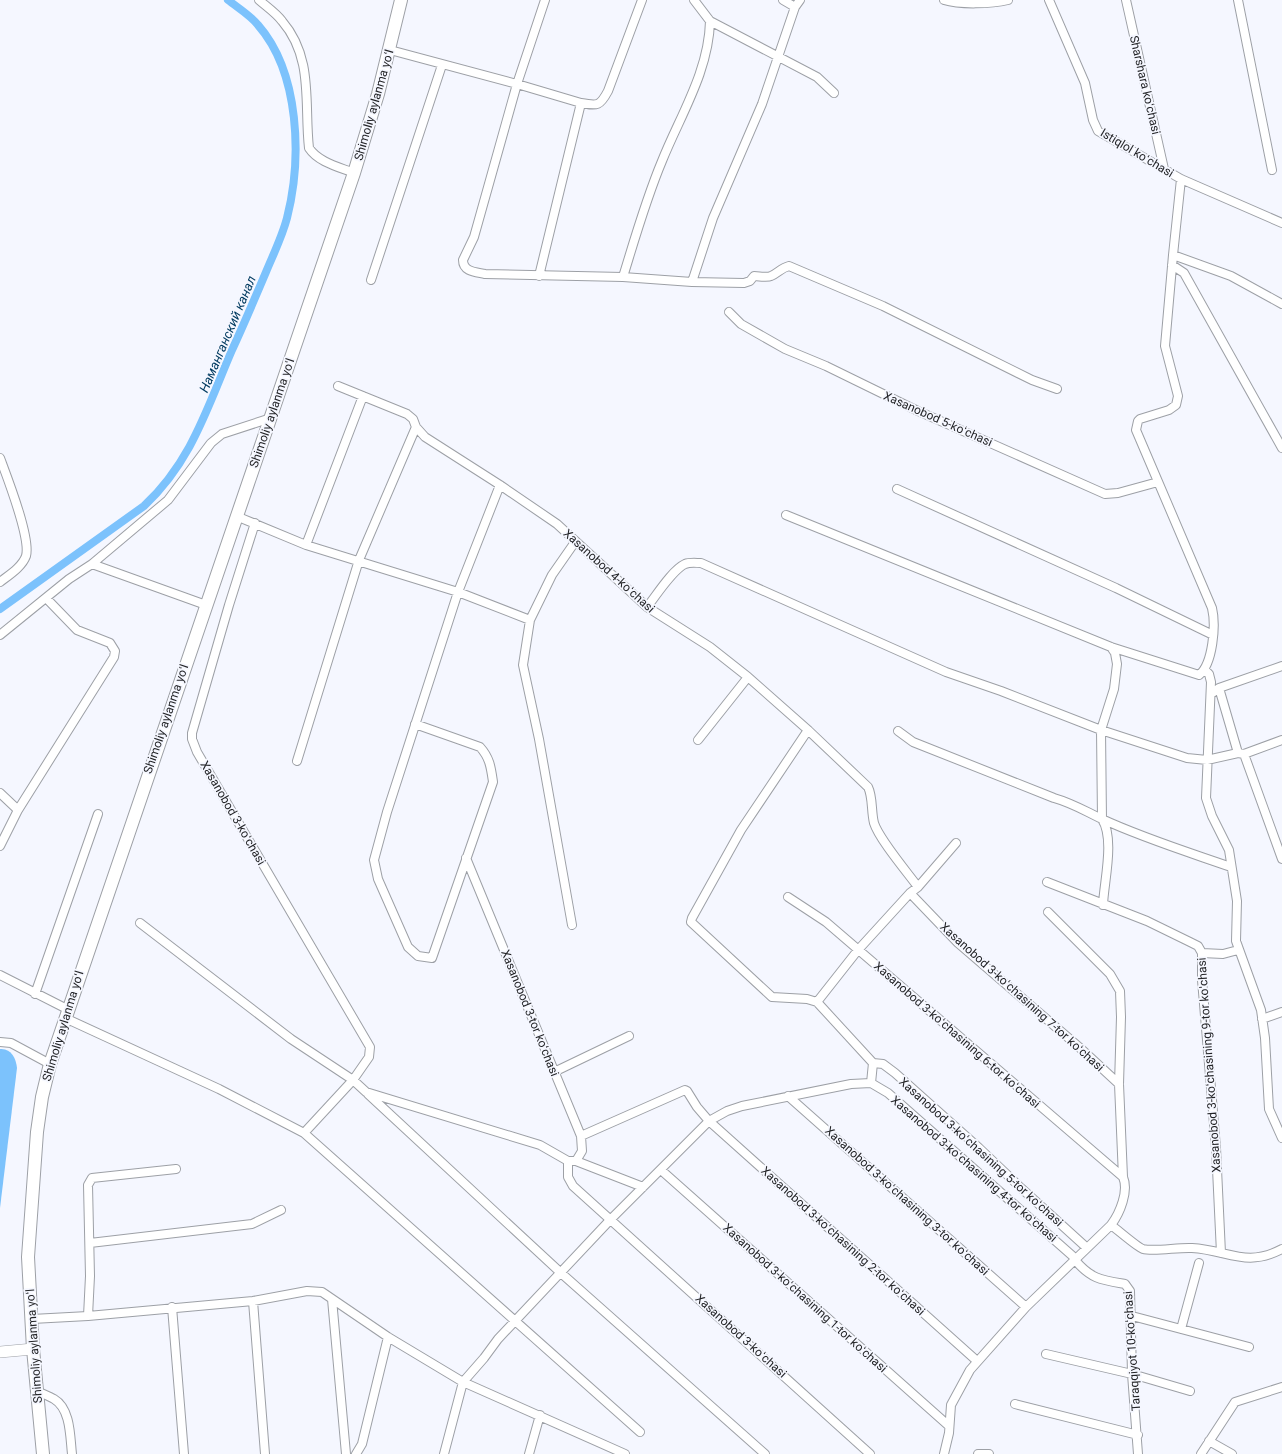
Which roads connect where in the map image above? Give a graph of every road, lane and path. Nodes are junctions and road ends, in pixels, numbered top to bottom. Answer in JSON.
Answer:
{"nodes":[{"id":1,"x":260,"y":0,"type":"edge"},
{"id":2,"x":401,"y":0,"type":"edge"},
{"id":3,"x":545,"y":0,"type":"edge"},
{"id":4,"x":642,"y":0,"type":"edge"},
{"id":5,"x":694,"y":0,"type":"edge"},
{"id":6,"x":782,"y":0,"type":"edge"},
{"id":7,"x":800,"y":0,"type":"edge"},
{"id":8,"x":944,"y":0,"type":"edge"},
{"id":9,"x":1008,"y":0,"type":"edge"},
{"id":10,"x":1049,"y":0,"type":"edge"},
{"id":11,"x":1126,"y":0,"type":"edge"},
{"id":12,"x":1238,"y":0,"type":"edge"},
{"id":13,"x":795,"y":7,"type":"junction"},
{"id":14,"x":710,"y":21,"type":"junction"},
{"id":15,"x":390,"y":50,"type":"junction"},
{"id":16,"x":778,"y":57,"type":"junction"},
{"id":17,"x":442,"y":65,"type":"junction"},
{"id":18,"x":517,"y":84,"type":"junction"},
{"id":19,"x":834,"y":93,"type":"dead end"},
{"id":20,"x":581,"y":104,"type":"junction"},
{"id":21,"x":1164,"y":169,"type":"junction"},
{"id":22,"x":1272,"y":170,"type":"dead end"},
{"id":23,"x":354,"y":173,"type":"junction"},
{"id":24,"x":1180,"y":179,"type":"junction"},
{"id":25,"x":1282,"y":223,"type":"edge"},
{"id":26,"x":1173,"y":255,"type":"junction"},
{"id":27,"x":1172,"y":265,"type":"junction"},
{"id":28,"x":539,"y":276,"type":"junction"},
{"id":29,"x":624,"y":277,"type":"junction"},
{"id":30,"x":371,"y":280,"type":"dead end"},
{"id":31,"x":692,"y":282,"type":"junction"},
{"id":32,"x":1282,"y":304,"type":"edge"},
{"id":33,"x":729,"y":312,"type":"dead end"},
{"id":34,"x":338,"y":386,"type":"dead end"},
{"id":35,"x":1057,"y":389,"type":"dead end"},
{"id":36,"x":363,"y":396,"type":"junction"},
{"id":37,"x":270,"y":418,"type":"junction"},
{"id":38,"x":416,"y":428,"type":"junction"},
{"id":39,"x":1282,"y":448,"type":"edge"},
{"id":40,"x":0,"y":458,"type":"edge"},
{"id":41,"x":1158,"y":482,"type":"junction"},
{"id":42,"x":500,"y":485,"type":"junction"},
{"id":43,"x":897,"y":489,"type":"dead end"},
{"id":44,"x":786,"y":515,"type":"dead end"},
{"id":45,"x":236,"y":516,"type":"junction"},
{"id":46,"x":255,"y":523,"type":"junction"},
{"id":47,"x":576,"y":542,"type":"junction"},
{"id":48,"x":306,"y":545,"type":"junction"},
{"id":49,"x":359,"y":560,"type":"junction"},
{"id":50,"x":92,"y":564,"type":"junction"},
{"id":51,"x":0,"y":582,"type":"edge"},
{"id":52,"x":458,"y":592,"type":"junction"},
{"id":53,"x":46,"y":598,"type":"junction"},
{"id":54,"x":206,"y":605,"type":"junction"},
{"id":55,"x":647,"y":607,"type":"junction"},
{"id":56,"x":530,"y":620,"type":"junction"},
{"id":57,"x":0,"y":635,"type":"edge"},
{"id":58,"x":1213,"y":635,"type":"junction"},
{"id":59,"x":1111,"y":646,"type":"junction"},
{"id":60,"x":1282,"y":666,"type":"edge"},
{"id":61,"x":1206,"y":670,"type":"junction"},
{"id":62,"x":748,"y":677,"type":"junction"},
{"id":63,"x":1219,"y":688,"type":"junction"},
{"id":64,"x":1211,"y":694,"type":"junction"},
{"id":65,"x":415,"y":724,"type":"junction"},
{"id":66,"x":808,"y":730,"type":"junction"},
{"id":67,"x":1101,"y":730,"type":"junction"},
{"id":68,"x":898,"y":731,"type":"dead end"},
{"id":69,"x":698,"y":740,"type":"dead end"},
{"id":70,"x":1282,"y":740,"type":"edge"},
{"id":71,"x":1241,"y":753,"type":"junction"},
{"id":72,"x":1207,"y":760,"type":"junction"},
{"id":73,"x":297,"y":761,"type":"dead end"},
{"id":74,"x":0,"y":793,"type":"edge"},
{"id":75,"x":18,"y":810,"type":"junction"},
{"id":76,"x":98,"y":814,"type":"dead end"},
{"id":77,"x":1102,"y":819,"type":"junction"},
{"id":78,"x":956,"y":843,"type":"dead end"},
{"id":79,"x":0,"y":846,"type":"edge"},
{"id":80,"x":466,"y":858,"type":"junction"},
{"id":81,"x":1282,"y":859,"type":"edge"},
{"id":82,"x":1231,"y":867,"type":"junction"},
{"id":83,"x":1047,"y":882,"type":"dead end"},
{"id":84,"x":918,"y":887,"type":"junction"},
{"id":85,"x":910,"y":893,"type":"junction"},
{"id":86,"x":788,"y":898,"type":"dead end"},
{"id":87,"x":1103,"y":905,"type":"junction"},
{"id":88,"x":1048,"y":912,"type":"dead end"},
{"id":89,"x":140,"y":923,"type":"dead end"},
{"id":90,"x":572,"y":925,"type":"dead end"},
{"id":91,"x":858,"y":950,"type":"junction"},
{"id":92,"x":1238,"y":950,"type":"junction"},
{"id":93,"x":1202,"y":953,"type":"junction"},
{"id":94,"x":0,"y":975,"type":"edge"},
{"id":95,"x":35,"y":994,"type":"junction"},
{"id":96,"x":818,"y":1002,"type":"junction"},
{"id":97,"x":1282,"y":1012,"type":"edge"},
{"id":98,"x":66,"y":1013,"type":"junction"},
{"id":99,"x":1262,"y":1019,"type":"junction"},
{"id":100,"x":629,"y":1036,"type":"dead end"},
{"id":101,"x":0,"y":1042,"type":"edge"},
{"id":102,"x":873,"y":1063,"type":"junction"},
{"id":103,"x":50,"y":1064,"type":"junction"},
{"id":104,"x":554,"y":1072,"type":"junction"},
{"id":105,"x":352,"y":1080,"type":"junction"},
{"id":106,"x":871,"y":1083,"type":"junction"},
{"id":107,"x":1119,"y":1084,"type":"junction"},
{"id":108,"x":366,"y":1092,"type":"junction"},
{"id":109,"x":788,"y":1096,"type":"junction"},
{"id":110,"x":709,"y":1121,"type":"junction"},
{"id":111,"x":304,"y":1133,"type":"junction"},
{"id":112,"x":581,"y":1136,"type":"junction"},
{"id":113,"x":1282,"y":1138,"type":"edge"},
{"id":114,"x":572,"y":1161,"type":"junction"},
{"id":115,"x":176,"y":1168,"type":"dead end"},
{"id":116,"x":661,"y":1170,"type":"junction"},
{"id":117,"x":1123,"y":1177,"type":"junction"},
{"id":118,"x":643,"y":1187,"type":"junction"},
{"id":119,"x":281,"y":1210,"type":"dead end"},
{"id":120,"x":611,"y":1219,"type":"junction"},
{"id":121,"x":1111,"y":1225,"type":"junction"},
{"id":122,"x":90,"y":1243,"type":"junction"},
{"id":123,"x":1087,"y":1248,"type":"junction"},
{"id":124,"x":1282,"y":1249,"type":"edge"},
{"id":125,"x":1221,"y":1253,"type":"junction"},
{"id":126,"x":1075,"y":1259,"type":"junction"},
{"id":127,"x":1199,"y":1263,"type":"dead end"},
{"id":128,"x":562,"y":1272,"type":"junction"},
{"id":129,"x":332,"y":1299,"type":"junction"},
{"id":130,"x":253,"y":1301,"type":"junction"},
{"id":131,"x":172,"y":1307,"type":"junction"},
{"id":132,"x":1026,"y":1307,"type":"junction"},
{"id":133,"x":88,"y":1316,"type":"junction"},
{"id":134,"x":1132,"y":1316,"type":"junction"},
{"id":135,"x":32,"y":1319,"type":"junction"},
{"id":136,"x":516,"y":1322,"type":"junction"},
{"id":137,"x":1181,"y":1329,"type":"junction"},
{"id":138,"x":388,"y":1337,"type":"junction"},
{"id":139,"x":1249,"y":1347,"type":"dead end"},
{"id":140,"x":33,"y":1349,"type":"junction"},
{"id":141,"x":0,"y":1352,"type":"edge"},
{"id":142,"x":1046,"y":1354,"type":"dead end"},
{"id":143,"x":977,"y":1361,"type":"junction"},
{"id":144,"x":1132,"y":1374,"type":"junction"},
{"id":145,"x":463,"y":1382,"type":"junction"},
{"id":146,"x":1282,"y":1387,"type":"edge"},
{"id":147,"x":37,"y":1391,"type":"junction"},
{"id":148,"x":1190,"y":1391,"type":"dead end"},
{"id":149,"x":1015,"y":1404,"type":"dead end"},
{"id":150,"x":540,"y":1415,"type":"junction"},
{"id":151,"x":949,"y":1426,"type":"junction"},
{"id":152,"x":640,"y":1432,"type":"dead end"},
{"id":153,"x":1138,"y":1435,"type":"junction"},
{"id":154,"x":1209,"y":1441,"type":"junction"},
{"id":155,"x":43,"y":1454,"type":"edge"},
{"id":156,"x":72,"y":1454,"type":"edge"},
{"id":157,"x":184,"y":1454,"type":"edge"},
{"id":158,"x":266,"y":1454,"type":"edge"},
{"id":159,"x":346,"y":1454,"type":"edge"},
{"id":160,"x":356,"y":1454,"type":"edge"},
{"id":161,"x":444,"y":1454,"type":"edge"},
{"id":162,"x":529,"y":1454,"type":"edge"},
{"id":163,"x":625,"y":1454,"type":"edge"},
{"id":164,"x":765,"y":1454,"type":"edge"},
{"id":165,"x":870,"y":1454,"type":"edge"},
{"id":166,"x":944,"y":1454,"type":"edge"},
{"id":167,"x":978,"y":1454,"type":"edge"},
{"id":168,"x":989,"y":1454,"type":"edge"},
{"id":169,"x":1138,"y":1454,"type":"edge"},
{"id":170,"x":1202,"y":1454,"type":"edge"},
{"id":171,"x":1232,"y":1454,"type":"edge"}],
"edges":[{"from":1,"to":23,"type":"street"},
{"from":2,"to":15,"type":"main road","name":"Shimoliy aylanma yoʻl"},
{"from":3,"to":18,"type":"street"},
{"from":4,"to":20,"type":"street"},
{"from":5,"to":14,"type":"street"},
{"from":6,"to":13,"type":"street"},
{"from":7,"to":13,"type":"street"},
{"from":8,"to":9,"type":"street"},
{"from":10,"to":21,"type":"street","name":"Istiqlol koʻchasi"},
{"from":11,"to":21,"type":"street","name":"Sharshara koʻchasi"},
{"from":12,"to":22,"type":"street"},
{"from":13,"to":16,"type":"street"},
{"from":14,"to":16,"type":"street"},
{"from":14,"to":29,"type":"street"},
{"from":15,"to":17,"type":"street"},
{"from":15,"to":23,"type":"main road","name":"Shimoliy aylanma yoʻl"},
{"from":16,"to":19,"type":"street"},
{"from":16,"to":31,"type":"street"},
{"from":17,"to":18,"type":"street"},
{"from":17,"to":30,"type":"street"},
{"from":18,"to":20,"type":"street"},
{"from":18,"to":28,"type":"street"},
{"from":20,"to":28,"type":"street"},
{"from":21,"to":24,"type":"street","name":"Istiqlol koʻchasi"},
{"from":23,"to":37,"type":"main road","name":"Shimoliy aylanma yoʻl"},
{"from":24,"to":25,"type":"street","name":"Istiqlol koʻchasi"},
{"from":24,"to":26,"type":"street"},
{"from":26,"to":27,"type":"street"},
{"from":26,"to":32,"type":"street"},
{"from":27,"to":39,"type":"street"},
{"from":27,"to":41,"type":"street"},
{"from":28,"to":29,"type":"street"},
{"from":29,"to":31,"type":"street"},
{"from":31,"to":35,"type":"street"},
{"from":33,"to":41,"type":"street","name":"Xasanobod 5-koʻchasi"},
{"from":34,"to":36,"type":"street","name":"Xasanobod 4-koʻchasi"},
{"from":36,"to":38,"type":"street","name":"Xasanobod 4-koʻchasi"},
{"from":36,"to":48,"type":"street"},
{"from":37,"to":45,"type":"main road","name":"Shimoliy aylanma yoʻl"},
{"from":37,"to":50,"type":"street"},
{"from":38,"to":42,"type":"street","name":"Xasanobod 4-koʻchasi"},
{"from":38,"to":49,"type":"street"},
{"from":40,"to":51,"type":"street"},
{"from":41,"to":58,"type":"street"},
{"from":42,"to":47,"type":"street","name":"Xasanobod 4-koʻchasi"},
{"from":42,"to":52,"type":"street"},
{"from":43,"to":58,"type":"street"},
{"from":44,"to":59,"type":"street"},
{"from":45,"to":46,"type":"street"},
{"from":45,"to":54,"type":"main road","name":"Shimoliy aylanma yoʻl"},
{"from":46,"to":48,"type":"street"},
{"from":46,"to":105,"type":"street","name":"Xasanobod 3-koʻchasi"},
{"from":47,"to":55,"type":"street","name":"Xasanobod 4-koʻchasi"},
{"from":47,"to":56,"type":"street"},
{"from":48,"to":49,"type":"street"},
{"from":49,"to":52,"type":"street"},
{"from":49,"to":73,"type":"street"},
{"from":50,"to":53,"type":"street"},
{"from":50,"to":54,"type":"street"},
{"from":52,"to":56,"type":"street"},
{"from":52,"to":65,"type":"street"},
{"from":53,"to":57,"type":"street"},
{"from":53,"to":75,"type":"street"},
{"from":54,"to":98,"type":"main road","name":"Shimoliy aylanma yoʻl"},
{"from":55,"to":62,"type":"street","name":"Xasanobod 4-koʻchasi"},
{"from":55,"to":67,"type":"street"},
{"from":56,"to":90,"type":"street"},
{"from":58,"to":61,"type":"street"},
{"from":59,"to":61,"type":"street"},
{"from":59,"to":67,"type":"street"},
{"from":60,"to":63,"type":"street"},
{"from":61,"to":64,"type":"street"},
{"from":62,"to":66,"type":"street","name":"Xasanobod 4-koʻchasi"},
{"from":62,"to":69,"type":"street"},
{"from":63,"to":64,"type":"street"},
{"from":63,"to":71,"type":"street"},
{"from":64,"to":72,"type":"street"},
{"from":65,"to":80,"type":"street"},
{"from":65,"to":80,"type":"street"},
{"from":66,"to":84,"type":"street","name":"Xasanobod 4-koʻchasi"},
{"from":66,"to":96,"type":"street"},
{"from":67,"to":72,"type":"street"},
{"from":67,"to":77,"type":"street"},
{"from":68,"to":77,"type":"street"},
{"from":70,"to":71,"type":"street"},
{"from":71,"to":72,"type":"street"},
{"from":71,"to":81,"type":"street"},
{"from":72,"to":82,"type":"street"},
{"from":74,"to":75,"type":"street"},
{"from":75,"to":79,"type":"street"},
{"from":76,"to":95,"type":"street"},
{"from":77,"to":82,"type":"street"},
{"from":77,"to":87,"type":"street"},
{"from":78,"to":84,"type":"street"},
{"from":80,"to":104,"type":"street","name":"Xasanobod 3-tor koʻchasi"},
{"from":82,"to":92,"type":"street"},
{"from":83,"to":87,"type":"street","name":"Xasanobod 3-koʻchasining 9-tor koʻchasi"},
{"from":84,"to":85,"type":"street"},
{"from":85,"to":91,"type":"street"},
{"from":85,"to":107,"type":"street","name":"Xasanobod 3-koʻchasining 7-tor koʻchasi"},
{"from":86,"to":91,"type":"street","name":"Xasanobod 3-koʻchasining 6-tor koʻchasi"},
{"from":87,"to":93,"type":"street","name":"Xasanobod 3-koʻchasining 9-tor koʻchasi"},
{"from":88,"to":107,"type":"street"},
{"from":89,"to":105,"type":"street"},
{"from":91,"to":96,"type":"street"},
{"from":91,"to":117,"type":"street","name":"Xasanobod 3-koʻchasining 6-tor koʻchasi"},
{"from":92,"to":93,"type":"street"},
{"from":92,"to":99,"type":"street"},
{"from":93,"to":125,"type":"street","name":"Xasanobod 3-koʻchasining 9-tor koʻchasi"},
{"from":94,"to":95,"type":"street"},
{"from":95,"to":98,"type":"street"},
{"from":96,"to":102,"type":"street"},
{"from":97,"to":99,"type":"street"},
{"from":98,"to":103,"type":"main road","name":"Shimoliy aylanma yoʻl"},
{"from":98,"to":111,"type":"street"},
{"from":99,"to":113,"type":"street"},
{"from":100,"to":104,"type":"street"},
{"from":101,"to":103,"type":"street"},
{"from":102,"to":106,"type":"street"},
{"from":102,"to":123,"type":"street","name":"Xasanobod 3-koʻchasining 5-tor koʻchasi"},
{"from":103,"to":135,"type":"main road","name":"Shimoliy aylanma yoʻl"},
{"from":104,"to":112,"type":"street","name":"Xasanobod 3-tor koʻchasi"},
{"from":105,"to":108,"type":"street"},
{"from":105,"to":111,"type":"street","name":"Xasanobod 3-koʻchasi"},
{"from":106,"to":109,"type":"street"},
{"from":106,"to":126,"type":"street","name":"Xasanobod 3-koʻchasining 4-tor koʻchasi"},
{"from":107,"to":117,"type":"street"},
{"from":108,"to":114,"type":"street"},
{"from":108,"to":128,"type":"street"},
{"from":109,"to":110,"type":"street"},
{"from":109,"to":132,"type":"street","name":"Xasanobod 3-koʻchasining 3-tor koʻchasi"},
{"from":110,"to":112,"type":"street","name":"Xasanobod 3-koʻchasining 2-tor koʻchasi"},
{"from":110,"to":116,"type":"street"},
{"from":110,"to":143,"type":"street","name":"Xasanobod 3-koʻchasining 2-tor koʻchasi"},
{"from":111,"to":136,"type":"street"},
{"from":112,"to":114,"type":"street","name":"Xasanobod 3-tor koʻchasi"},
{"from":114,"to":118,"type":"street"},
{"from":114,"to":120,"type":"street","name":"Xasanobod 3-koʻchasi"},
{"from":115,"to":122,"type":"street"},
{"from":116,"to":118,"type":"street"},
{"from":116,"to":151,"type":"street","name":"Xasanobod 3-koʻchasining 1-tor koʻchasi"},
{"from":117,"to":121,"type":"street"},
{"from":118,"to":120,"type":"street"},
{"from":119,"to":122,"type":"street"},
{"from":120,"to":128,"type":"street"},
{"from":120,"to":165,"type":"street","name":"Xasanobod 3-koʻchasi"},
{"from":121,"to":123,"type":"street"},
{"from":121,"to":125,"type":"street"},
{"from":122,"to":133,"type":"street"},
{"from":123,"to":126,"type":"street"},
{"from":124,"to":125,"type":"street"},
{"from":126,"to":132,"type":"street"},
{"from":126,"to":134,"type":"street","name":"Taraqqiyot 10-koʻchasi"},
{"from":127,"to":137,"type":"street"},
{"from":128,"to":136,"type":"street"},
{"from":128,"to":164,"type":"street"},
{"from":129,"to":130,"type":"street"},
{"from":129,"to":138,"type":"street"},
{"from":129,"to":159,"type":"street"},
{"from":130,"to":131,"type":"street"},
{"from":130,"to":158,"type":"street"},
{"from":131,"to":133,"type":"street"},
{"from":131,"to":157,"type":"street"},
{"from":132,"to":143,"type":"street"},
{"from":133,"to":135,"type":"street"},
{"from":134,"to":137,"type":"street"},
{"from":134,"to":144,"type":"street","name":"Taraqqiyot 10-koʻchasi"},
{"from":135,"to":140,"type":"main road","name":"Shimoliy aylanma yoʻl"},
{"from":136,"to":145,"type":"street"},
{"from":136,"to":152,"type":"street"},
{"from":137,"to":139,"type":"street"},
{"from":138,"to":145,"type":"street"},
{"from":138,"to":160,"type":"street"},
{"from":140,"to":141,"type":"main road"},
{"from":140,"to":147,"type":"main road","name":"Shimoliy aylanma yoʻl"},
{"from":142,"to":144,"type":"street"},
{"from":143,"to":151,"type":"street"},
{"from":144,"to":148,"type":"street"},
{"from":144,"to":153,"type":"street","name":"Taraqqiyot 10-koʻchasi"},
{"from":145,"to":150,"type":"street"},
{"from":145,"to":161,"type":"street"},
{"from":146,"to":154,"type":"street"},
{"from":147,"to":155,"type":"main road","name":"Shimoliy aylanma yoʻl"},
{"from":147,"to":156,"type":"street"},
{"from":149,"to":153,"type":"street"},
{"from":150,"to":162,"type":"street"},
{"from":150,"to":163,"type":"street"},
{"from":151,"to":166,"type":"street"},
{"from":153,"to":169,"type":"street","name":"Taraqqiyot 10-koʻchasi"},
{"from":154,"to":170,"type":"street"},
{"from":154,"to":171,"type":"street"},
{"from":167,"to":168,"type":"street"}]}
